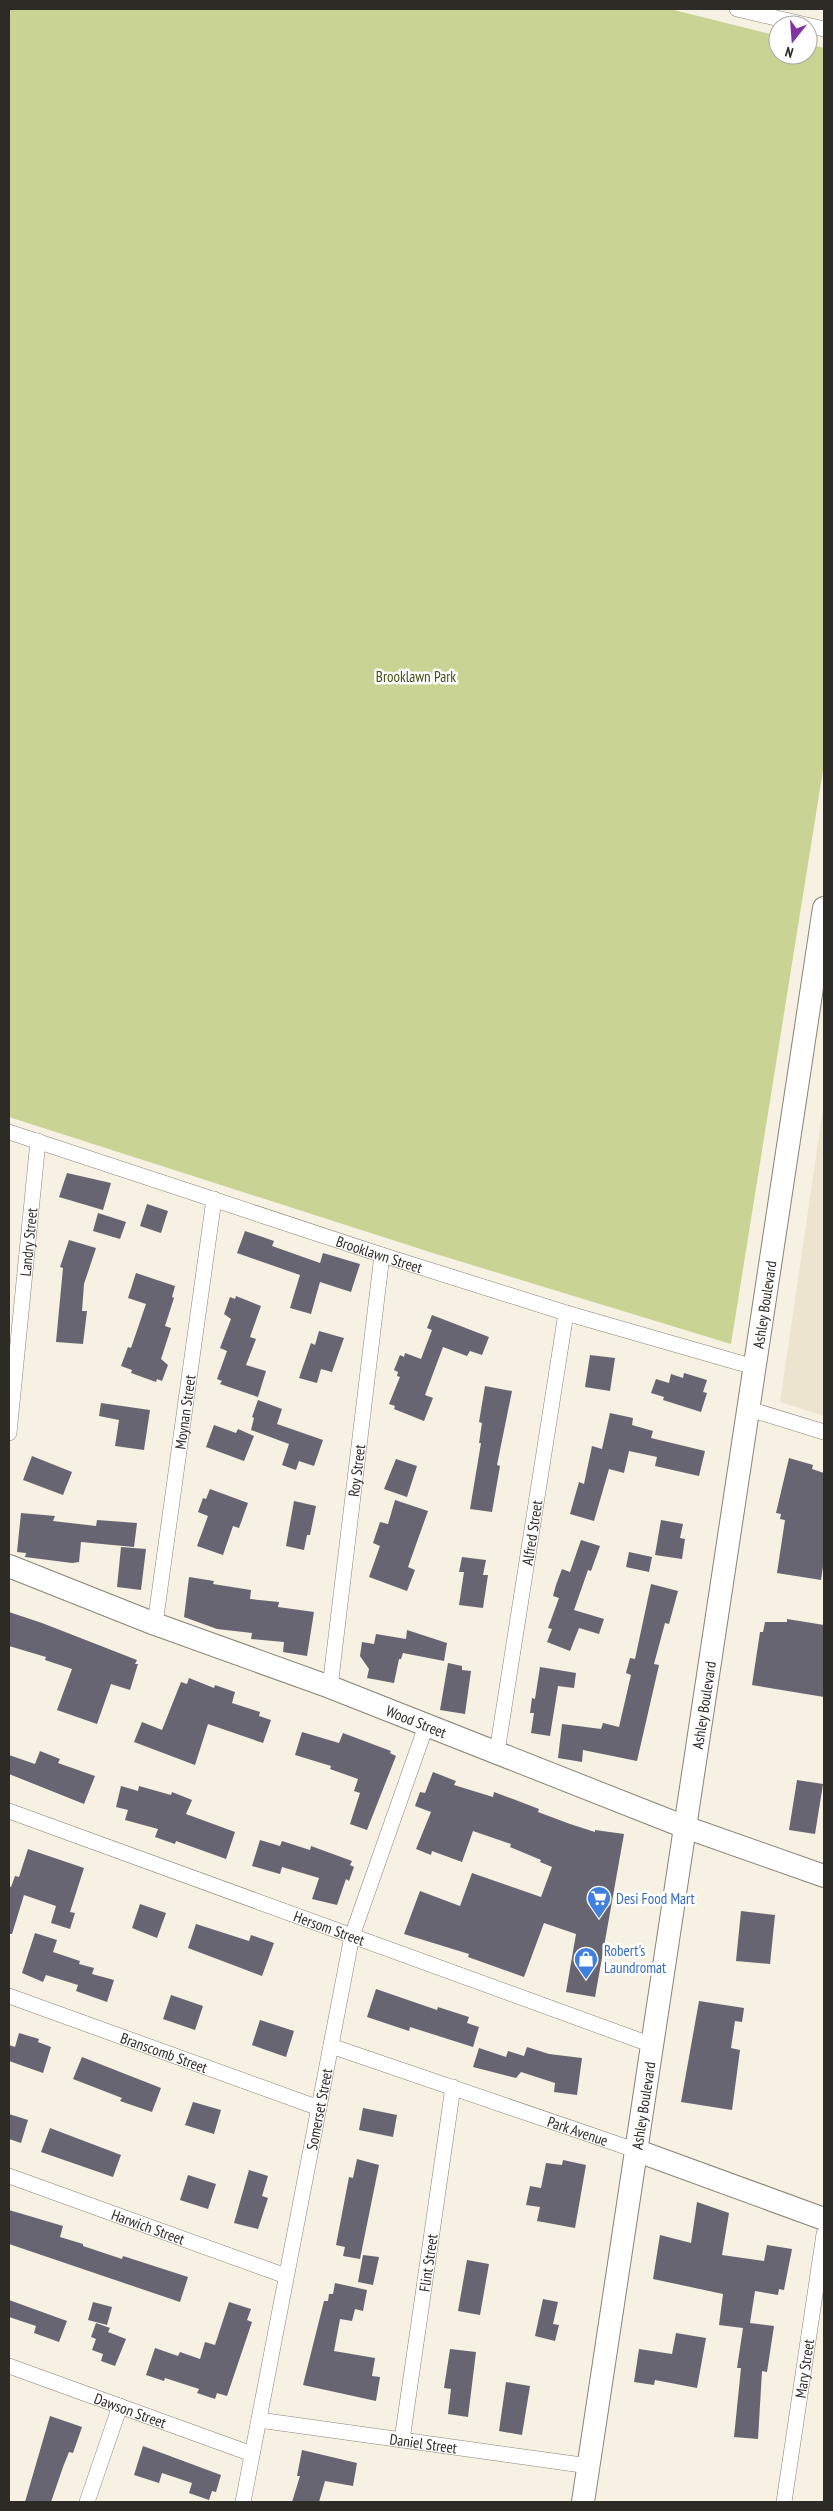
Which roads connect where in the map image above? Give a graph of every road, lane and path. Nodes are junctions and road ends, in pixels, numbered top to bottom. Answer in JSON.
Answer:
{"nodes":[{"id":1,"x":737,"y":9,"type":"edge"},
{"id":2,"x":824,"y":29,"type":"edge"},
{"id":3,"x":824,"y":908,"type":"edge"},
{"id":4,"x":9,"y":1132,"type":"edge"},
{"id":5,"x":38,"y":1141,"type":"junction"},
{"id":6,"x":214,"y":1199,"type":"junction"},
{"id":7,"x":382,"y":1255,"type":"junction"},
{"id":8,"x":566,"y":1313,"type":"junction"},
{"id":9,"x":754,"y":1367,"type":"junction"},
{"id":10,"x":750,"y":1409,"type":"junction"},
{"id":11,"x":824,"y":1432,"type":"edge"},
{"id":12,"x":9,"y":1433,"type":"edge"},
{"id":13,"x":9,"y":1566,"type":"edge"},
{"id":14,"x":155,"y":1624,"type":"junction"},
{"id":15,"x":330,"y":1687,"type":"junction"},
{"id":16,"x":426,"y":1726,"type":"junction"},
{"id":17,"x":497,"y":1752,"type":"junction"},
{"id":18,"x":9,"y":1811,"type":"edge"},
{"id":19,"x":685,"y":1827,"type":"junction"},
{"id":20,"x":824,"y":1876,"type":"edge"},
{"id":21,"x":352,"y":1936,"type":"junction"},
{"id":22,"x":9,"y":1996,"type":"edge"},
{"id":23,"x":652,"y":2045,"type":"junction"},
{"id":24,"x":331,"y":2046,"type":"junction"},
{"id":25,"x":453,"y":2087,"type":"junction"},
{"id":26,"x":319,"y":2108,"type":"junction"},
{"id":27,"x":635,"y":2150,"type":"junction"},
{"id":28,"x":9,"y":2176,"type":"edge"},
{"id":29,"x":824,"y":2219,"type":"edge"},
{"id":30,"x":824,"y":2234,"type":"edge"},
{"id":31,"x":286,"y":2276,"type":"junction"},
{"id":32,"x":9,"y":2366,"type":"edge"},
{"id":33,"x":120,"y":2406,"type":"junction"},
{"id":34,"x":259,"y":2420,"type":"junction"},
{"id":35,"x":402,"y":2440,"type":"junction"},
{"id":36,"x":252,"y":2454,"type":"junction"},
{"id":37,"x":589,"y":2466,"type":"junction"},
{"id":38,"x":86,"y":2502,"type":"edge"},
{"id":39,"x":242,"y":2502,"type":"edge"},
{"id":40,"x":583,"y":2502,"type":"edge"},
{"id":41,"x":784,"y":2502,"type":"edge"}],
"edges":[{"from":1,"to":2,"type":"street"},
{"from":3,"to":9,"type":"main road","name":"Ashley Boulevard"},
{"from":4,"to":5,"type":"street","name":"Brooklawn Street"},
{"from":5,"to":6,"type":"street","name":"Brooklawn Street"},
{"from":5,"to":12,"type":"street","name":"Landry Street"},
{"from":6,"to":7,"type":"street","name":"Brooklawn Street"},
{"from":6,"to":14,"type":"street","name":"Moynan Street"},
{"from":7,"to":8,"type":"street","name":"Brooklawn Street"},
{"from":7,"to":15,"type":"street","name":"Roy Street"},
{"from":8,"to":9,"type":"street","name":"Brooklawn Street"},
{"from":8,"to":17,"type":"street","name":"Alfred Street"},
{"from":9,"to":10,"type":"main road","name":"Ashley Boulevard"},
{"from":10,"to":11,"type":"street"},
{"from":10,"to":19,"type":"main road","name":"Ashley Boulevard"},
{"from":13,"to":14,"type":"main road","name":"Wood Street"},
{"from":14,"to":15,"type":"main road","name":"Wood Street"},
{"from":15,"to":16,"type":"main road","name":"Wood Street"},
{"from":16,"to":17,"type":"main road","name":"Wood Street"},
{"from":16,"to":21,"type":"street","name":"Somerset Street"},
{"from":17,"to":19,"type":"main road","name":"Wood Street"},
{"from":18,"to":21,"type":"street","name":"Hersom Street"},
{"from":19,"to":20,"type":"main road","name":"Wood Street"},
{"from":19,"to":23,"type":"main road","name":"Ashley Boulevard"},
{"from":21,"to":23,"type":"street","name":"Hersom Street"},
{"from":21,"to":24,"type":"street","name":"Somerset Street"},
{"from":22,"to":26,"type":"street","name":"Branscomb Street"},
{"from":23,"to":27,"type":"main road","name":"Ashley Boulevard"},
{"from":24,"to":25,"type":"street","name":"Park Avenue"},
{"from":24,"to":26,"type":"street","name":"Somerset Street"},
{"from":25,"to":27,"type":"street","name":"Park Avenue"},
{"from":25,"to":35,"type":"street","name":"Flint Street"},
{"from":26,"to":31,"type":"street","name":"Somerset Street"},
{"from":27,"to":29,"type":"main road","name":"Park Avenue"},
{"from":27,"to":37,"type":"main road","name":"Ashley Boulevard"},
{"from":28,"to":31,"type":"street","name":"Harwich Street"},
{"from":30,"to":41,"type":"street","name":"Mary Street"},
{"from":31,"to":34,"type":"street","name":"Somerset Street"},
{"from":32,"to":33,"type":"street","name":"Dawson Street"},
{"from":33,"to":36,"type":"street","name":"Dawson Street"},
{"from":33,"to":38,"type":"street"},
{"from":34,"to":35,"type":"street","name":"Daniel Street"},
{"from":34,"to":36,"type":"street","name":"Somerset Street"},
{"from":35,"to":37,"type":"street","name":"Daniel Street"},
{"from":36,"to":39,"type":"street","name":"Somerset Street"},
{"from":37,"to":40,"type":"main road","name":"Ashley Boulevard"}]}
